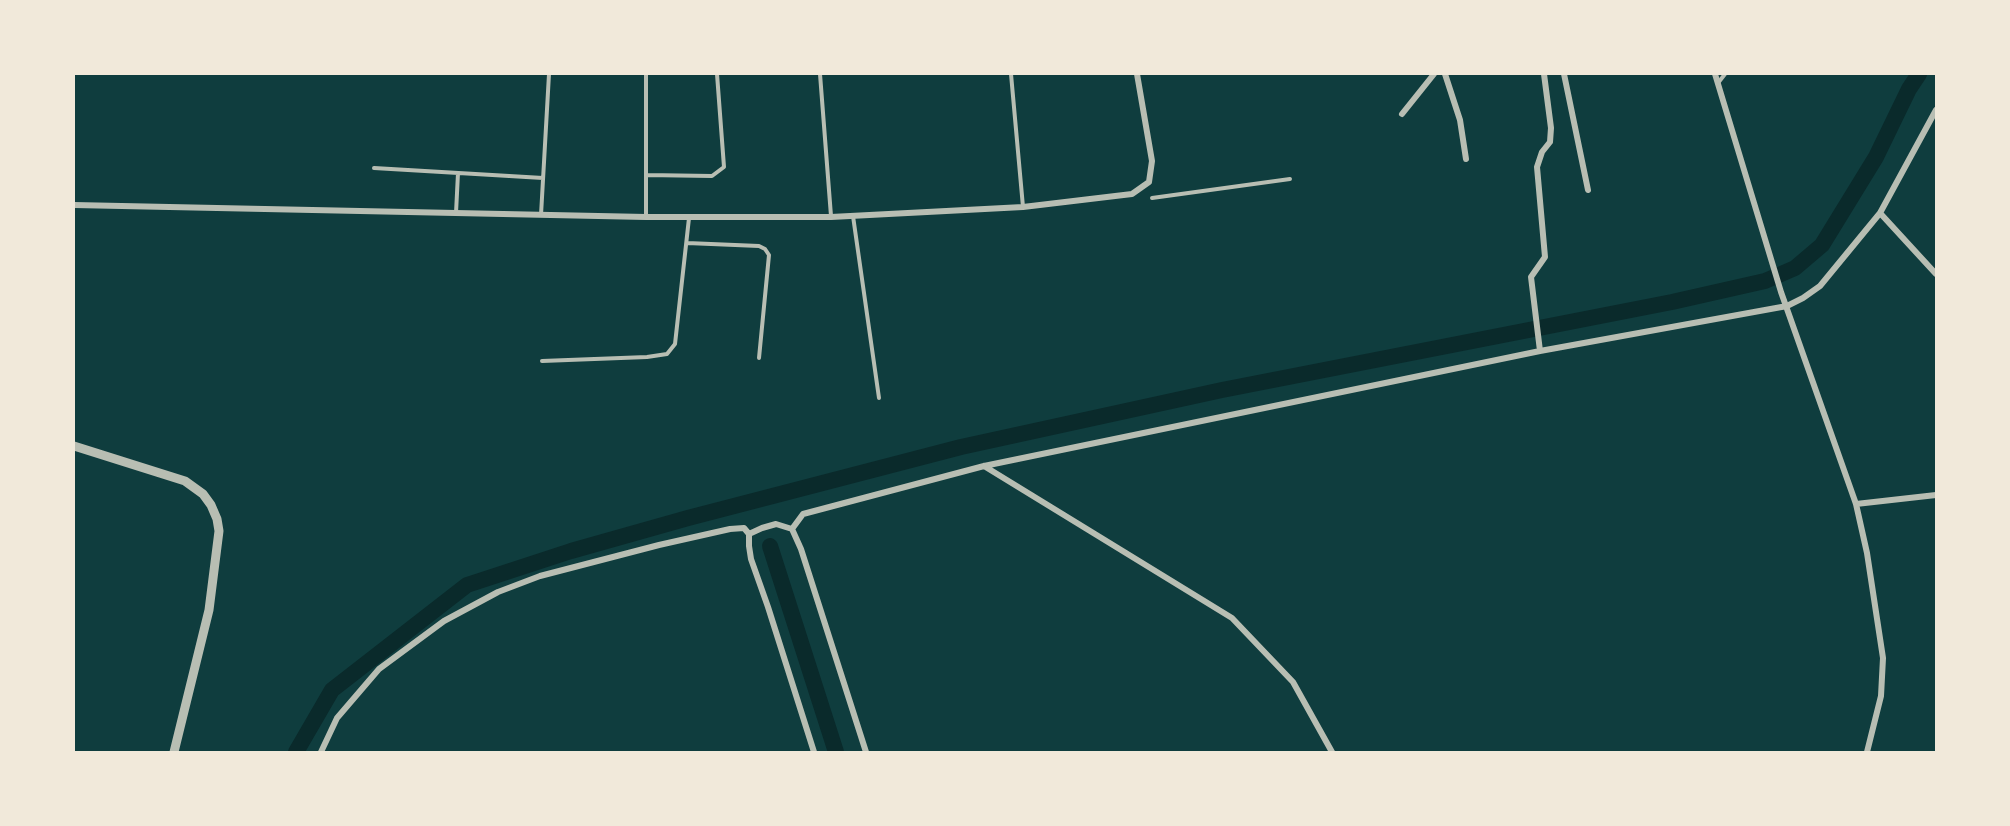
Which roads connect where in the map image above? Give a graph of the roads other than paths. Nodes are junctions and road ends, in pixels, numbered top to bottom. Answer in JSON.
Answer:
{"nodes":[{"id":1,"x":549,"y":74,"type":"edge"},
{"id":2,"x":646,"y":74,"type":"edge"},
{"id":3,"x":717,"y":74,"type":"edge"},
{"id":4,"x":820,"y":74,"type":"edge"},
{"id":5,"x":1011,"y":74,"type":"edge"},
{"id":6,"x":1137,"y":74,"type":"edge"},
{"id":7,"x":1434,"y":74,"type":"edge"},
{"id":8,"x":1445,"y":74,"type":"edge"},
{"id":9,"x":1544,"y":74,"type":"edge"},
{"id":10,"x":1564,"y":74,"type":"edge"},
{"id":11,"x":1715,"y":74,"type":"edge"},
{"id":12,"x":1725,"y":74,"type":"edge"},
{"id":13,"x":1718,"y":83,"type":"junction"},
{"id":14,"x":1936,"y":110,"type":"edge"},
{"id":15,"x":1402,"y":114,"type":"dead end"},
{"id":16,"x":1466,"y":159,"type":"dead end"},
{"id":17,"x":374,"y":168,"type":"dead end"},
{"id":18,"x":458,"y":173,"type":"junction"},
{"id":19,"x":646,"y":175,"type":"junction"},
{"id":20,"x":543,"y":178,"type":"junction"},
{"id":21,"x":1290,"y":179,"type":"dead end"},
{"id":22,"x":1588,"y":190,"type":"dead end"},
{"id":23,"x":1152,"y":198,"type":"dead end"},
{"id":24,"x":74,"y":205,"type":"edge"},
{"id":25,"x":1023,"y":207,"type":"junction"},
{"id":26,"x":456,"y":213,"type":"junction"},
{"id":27,"x":1880,"y":213,"type":"junction"},
{"id":28,"x":541,"y":215,"type":"junction"},
{"id":29,"x":852,"y":216,"type":"junction"},
{"id":30,"x":646,"y":217,"type":"junction"},
{"id":31,"x":689,"y":217,"type":"junction"},
{"id":32,"x":831,"y":217,"type":"junction"},
{"id":33,"x":687,"y":243,"type":"junction"},
{"id":34,"x":1936,"y":274,"type":"edge"},
{"id":35,"x":1787,"y":306,"type":"junction"},
{"id":36,"x":1540,"y":351,"type":"junction"},
{"id":37,"x":759,"y":358,"type":"dead end"},
{"id":38,"x":542,"y":361,"type":"dead end"},
{"id":39,"x":879,"y":398,"type":"dead end"},
{"id":40,"x":74,"y":446,"type":"edge"},
{"id":41,"x":984,"y":466,"type":"junction"},
{"id":42,"x":1936,"y":495,"type":"edge"},
{"id":43,"x":1856,"y":504,"type":"junction"},
{"id":44,"x":792,"y":529,"type":"junction"},
{"id":45,"x":748,"y":534,"type":"junction"},
{"id":46,"x":174,"y":753,"type":"edge"},
{"id":47,"x":321,"y":753,"type":"edge"},
{"id":48,"x":814,"y":753,"type":"edge"},
{"id":49,"x":866,"y":753,"type":"edge"},
{"id":50,"x":1332,"y":753,"type":"edge"},
{"id":51,"x":1867,"y":753,"type":"edge"}],
"edges":[{"from":1,"to":20,"type":"lane"},
{"from":2,"to":19,"type":"lane"},
{"from":3,"to":19,"type":"lane"},
{"from":4,"to":32,"type":"lane"},
{"from":5,"to":25,"type":"lane"},
{"from":6,"to":25,"type":"street"},
{"from":7,"to":15,"type":"street"},
{"from":8,"to":16,"type":"street"},
{"from":9,"to":36,"type":"street"},
{"from":10,"to":22,"type":"street"},
{"from":11,"to":13,"type":"street"},
{"from":12,"to":13,"type":"lane"},
{"from":13,"to":35,"type":"street"},
{"from":14,"to":27,"type":"street"},
{"from":17,"to":18,"type":"lane"},
{"from":18,"to":20,"type":"lane"},
{"from":18,"to":26,"type":"lane"},
{"from":19,"to":30,"type":"lane"},
{"from":20,"to":28,"type":"lane"},
{"from":21,"to":23,"type":"lane"},
{"from":24,"to":26,"type":"street"},
{"from":25,"to":29,"type":"street"},
{"from":26,"to":28,"type":"street"},
{"from":27,"to":34,"type":"street"},
{"from":27,"to":35,"type":"street"},
{"from":28,"to":30,"type":"street"},
{"from":29,"to":32,"type":"street"},
{"from":29,"to":39,"type":"lane"},
{"from":30,"to":31,"type":"street"},
{"from":31,"to":32,"type":"street"},
{"from":31,"to":33,"type":"lane"},
{"from":33,"to":37,"type":"lane"},
{"from":33,"to":38,"type":"lane"},
{"from":35,"to":36,"type":"street"},
{"from":35,"to":43,"type":"street"},
{"from":36,"to":41,"type":"street"},
{"from":40,"to":46,"type":"street"},
{"from":41,"to":44,"type":"street"},
{"from":41,"to":50,"type":"street"},
{"from":42,"to":43,"type":"street"},
{"from":43,"to":51,"type":"street"},
{"from":44,"to":45,"type":"street"},
{"from":44,"to":49,"type":"street"},
{"from":45,"to":47,"type":"street"},
{"from":45,"to":48,"type":"street"}]}
